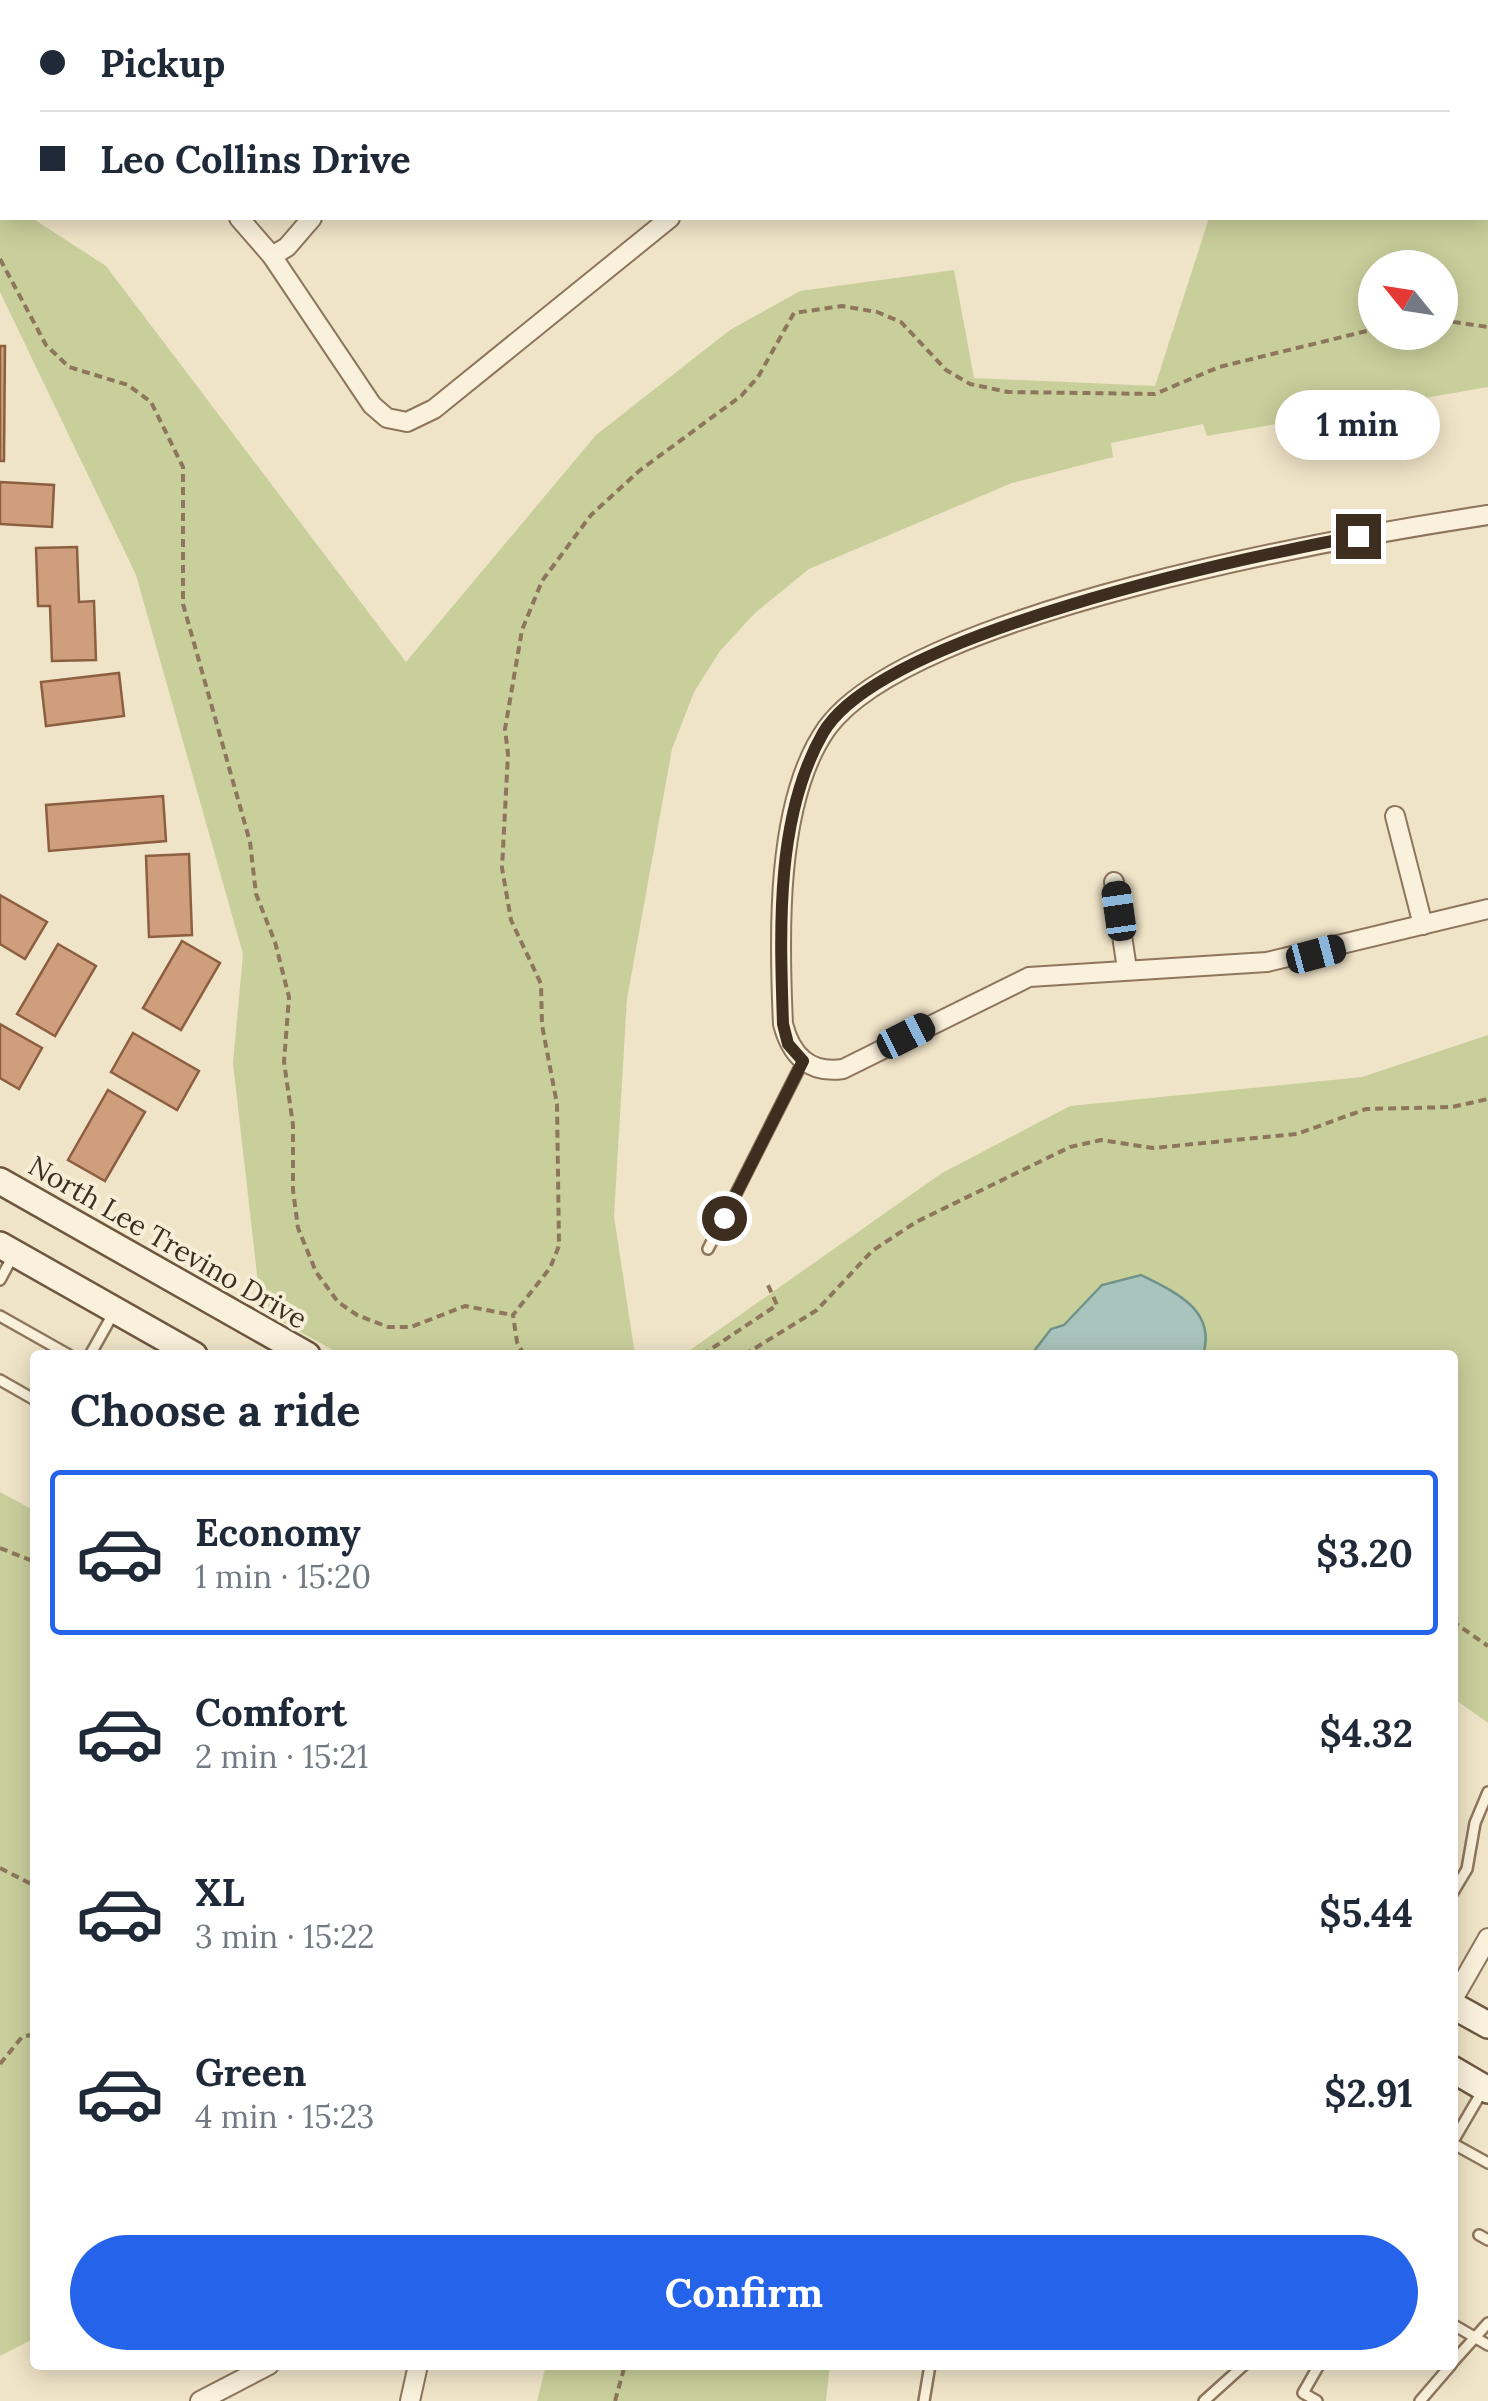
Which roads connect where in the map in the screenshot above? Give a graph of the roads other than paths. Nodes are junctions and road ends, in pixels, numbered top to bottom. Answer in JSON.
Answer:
{"nodes":[{"id":1,"x":241,"y":220,"type":"edge"},
{"id":2,"x":310,"y":220,"type":"edge"},
{"id":3,"x":668,"y":220,"type":"edge"},
{"id":4,"x":272,"y":256,"type":"junction"},
{"id":5,"x":1488,"y":514,"type":"edge"},
{"id":6,"x":1395,"y":816,"type":"dead end"},
{"id":7,"x":1114,"y":882,"type":"dead end"},
{"id":8,"x":1488,"y":909,"type":"edge"},
{"id":9,"x":1423,"y":925,"type":"junction"},
{"id":10,"x":1127,"y":969,"type":"junction"},
{"id":11,"x":803,"y":1061,"type":"junction"},
{"id":12,"x":0,"y":1181,"type":"edge"},
{"id":13,"x":8,"y":1249,"type":"edge"},
{"id":14,"x":708,"y":1249,"type":"dead end"},
{"id":15,"x":0,"y":1280,"type":"edge"},
{"id":16,"x":116,"y":1310,"type":"junction"},
{"id":17,"x":0,"y":1316,"type":"edge"},
{"id":18,"x":60,"y":1350,"type":"edge"},
{"id":19,"x":93,"y":1350,"type":"edge"},
{"id":20,"x":185,"y":1350,"type":"edge"},
{"id":21,"x":298,"y":1350,"type":"edge"},
{"id":22,"x":0,"y":1380,"type":"edge"},
{"id":23,"x":30,"y":1397,"type":"edge"},
{"id":24,"x":1488,"y":1792,"type":"edge"},
{"id":25,"x":1458,"y":1884,"type":"edge"},
{"id":26,"x":1488,"y":1938,"type":"edge"},
{"id":27,"x":1458,"y":1992,"type":"edge"},
{"id":28,"x":1458,"y":2006,"type":"edge"},
{"id":29,"x":1488,"y":2024,"type":"edge"},
{"id":30,"x":1458,"y":2073,"type":"edge"},
{"id":31,"x":1486,"y":2089,"type":"edge"},
{"id":32,"x":1458,"y":2133,"type":"edge"},
{"id":33,"x":1458,"y":2146,"type":"edge"},
{"id":34,"x":1488,"y":2163,"type":"edge"},
{"id":35,"x":1488,"y":2323,"type":"edge"},
{"id":36,"x":1458,"y":2327,"type":"edge"},
{"id":37,"x":1477,"y":2335,"type":"junction"},
{"id":38,"x":1488,"y":2345,"type":"edge"},
{"id":39,"x":1458,"y":2357,"type":"edge"},
{"id":40,"x":259,"y":2370,"type":"edge"},
{"id":41,"x":417,"y":2370,"type":"edge"},
{"id":42,"x":929,"y":2370,"type":"edge"},
{"id":43,"x":1238,"y":2370,"type":"edge"},
{"id":44,"x":1316,"y":2370,"type":"edge"},
{"id":45,"x":1447,"y":2370,"type":"edge"},
{"id":46,"x":200,"y":2401,"type":"edge"},
{"id":47,"x":410,"y":2401,"type":"edge"},
{"id":48,"x":924,"y":2401,"type":"edge"},
{"id":49,"x":1204,"y":2401,"type":"edge"},
{"id":50,"x":1317,"y":2401,"type":"edge"},
{"id":51,"x":1420,"y":2401,"type":"edge"}],
"edges":[{"from":1,"to":4,"type":"street"},
{"from":2,"to":4,"type":"street"},
{"from":3,"to":4,"type":"street"},
{"from":5,"to":11,"type":"street"},
{"from":6,"to":9,"type":"street"},
{"from":7,"to":10,"type":"street"},
{"from":8,"to":9,"type":"street"},
{"from":9,"to":10,"type":"street"},
{"from":10,"to":11,"type":"street"},
{"from":11,"to":14,"type":"lane"},
{"from":12,"to":21,"type":"main road","name":"North Lee Trevino Drive"},
{"from":13,"to":15,"type":"lane"},
{"from":13,"to":16,"type":"main road"},
{"from":16,"to":19,"type":"lane"},
{"from":16,"to":20,"type":"main road"},
{"from":17,"to":18,"type":"lane"},
{"from":22,"to":23,"type":"lane"},
{"from":24,"to":25,"type":"lane"},
{"from":26,"to":27,"type":"street"},
{"from":28,"to":29,"type":"main road"},
{"from":30,"to":31,"type":"main road"},
{"from":31,"to":32,"type":"lane"},
{"from":33,"to":34,"type":"lane"},
{"from":35,"to":37,"type":"lane"},
{"from":36,"to":37,"type":"lane"},
{"from":37,"to":38,"type":"lane"},
{"from":37,"to":39,"type":"lane"},
{"from":40,"to":46,"type":"street"},
{"from":41,"to":47,"type":"street"},
{"from":42,"to":48,"type":"lane"},
{"from":43,"to":49,"type":"lane"},
{"from":44,"to":50,"type":"lane"},
{"from":45,"to":51,"type":"lane"}]}
